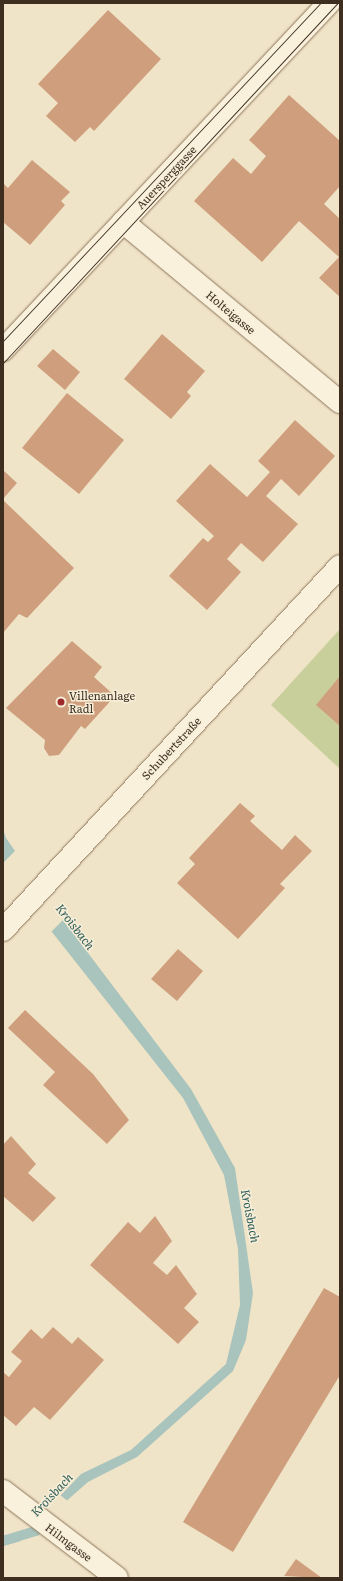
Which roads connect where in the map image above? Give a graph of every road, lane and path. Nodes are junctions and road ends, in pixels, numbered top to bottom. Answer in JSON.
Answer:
{"nodes":[{"id":1,"x":328,"y":3,"type":"edge"},
{"id":2,"x":123,"y":222,"type":"junction"},
{"id":3,"x":3,"y":350,"type":"edge"},
{"id":4,"x":340,"y":402,"type":"edge"},
{"id":5,"x":340,"y":566,"type":"edge"},
{"id":6,"x":3,"y":930,"type":"edge"},
{"id":7,"x":3,"y":1491,"type":"edge"},
{"id":8,"x":117,"y":1578,"type":"edge"}],
"edges":[{"from":1,"to":2,"type":"street","name":"Auersperggasse"},
{"from":2,"to":3,"type":"street","name":"Auersperggasse"},
{"from":2,"to":4,"type":"street","name":"Holteigasse"},
{"from":5,"to":6,"type":"street","name":"Schubertstraße"},
{"from":7,"to":8,"type":"street","name":"Hilmgasse"}]}
